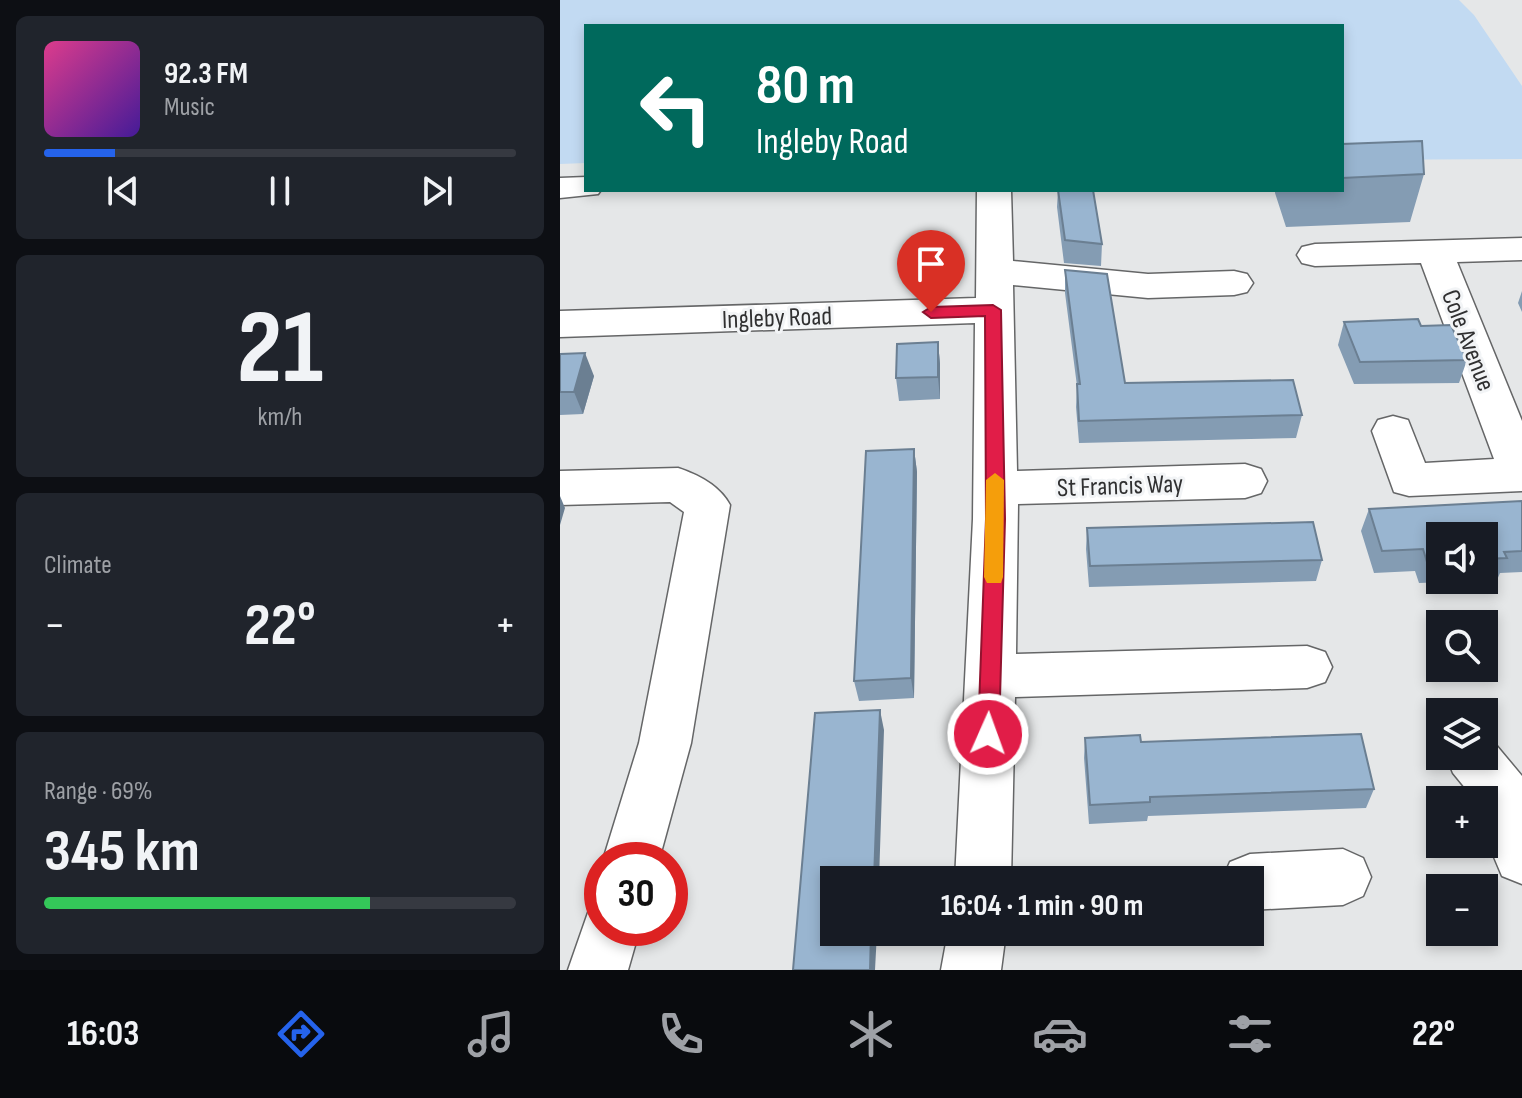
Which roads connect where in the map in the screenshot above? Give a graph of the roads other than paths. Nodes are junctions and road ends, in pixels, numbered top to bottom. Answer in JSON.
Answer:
{"nodes":[{"id":1,"x":584,"y":187,"type":"edge"},
{"id":2,"x":560,"y":188,"type":"edge"},
{"id":3,"x":994,"y":192,"type":"edge"},
{"id":4,"x":1522,"y":249,"type":"edge"},
{"id":5,"x":1435,"y":252,"type":"junction"},
{"id":6,"x":1315,"y":255,"type":"dead end"},
{"id":7,"x":1234,"y":283,"type":"dead end"},
{"id":8,"x":993,"y":291,"type":"junction"},
{"id":9,"x":560,"y":324,"type":"edge"},
{"id":10,"x":1393,"y":431,"type":"dead end"},
{"id":11,"x":1522,"y":474,"type":"edge"},
{"id":12,"x":1245,"y":481,"type":"dead end"},
{"id":13,"x":560,"y":488,"type":"edge"},
{"id":14,"x":995,"y":488,"type":"junction"},
{"id":15,"x":1307,"y":667,"type":"dead end"},
{"id":16,"x":990,"y":676,"type":"junction"},
{"id":17,"x":1484,"y":770,"type":"edge"},
{"id":18,"x":636,"y":842,"type":"edge"},
{"id":19,"x":1522,"y":857,"type":"edge"},
{"id":20,"x":983,"y":866,"type":"edge"},
{"id":21,"x":1343,"y":877,"type":"dead end"},
{"id":22,"x":1264,"y":881,"type":"edge"},
{"id":23,"x":605,"y":946,"type":"edge"},
{"id":24,"x":975,"y":946,"type":"edge"},
{"id":25,"x":598,"y":970,"type":"edge"},
{"id":26,"x":971,"y":970,"type":"edge"}],
"edges":[{"from":1,"to":2,"type":"street"},
{"from":3,"to":8,"type":"street"},
{"from":4,"to":5,"type":"street","name":"Cole Avenue"},
{"from":5,"to":6,"type":"street","name":"Cole Avenue"},
{"from":5,"to":11,"type":"street","name":"Cole Avenue"},
{"from":7,"to":8,"type":"street","name":"Ingleby Road"},
{"from":8,"to":9,"type":"street","name":"Ingleby Road"},
{"from":8,"to":14,"type":"street"},
{"from":10,"to":11,"type":"street","name":"Cole Avenue"},
{"from":12,"to":14,"type":"street","name":"St Francis Way"},
{"from":13,"to":18,"type":"street"},
{"from":14,"to":16,"type":"street"},
{"from":15,"to":16,"type":"street"},
{"from":16,"to":20,"type":"street"},
{"from":17,"to":19,"type":"street"},
{"from":21,"to":22,"type":"street"},
{"from":23,"to":25,"type":"street"},
{"from":24,"to":26,"type":"street"}]}
